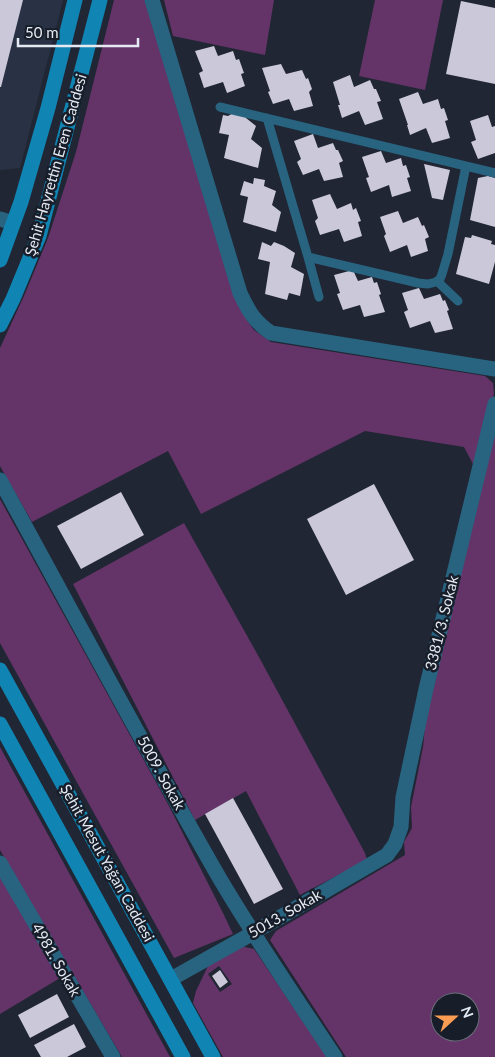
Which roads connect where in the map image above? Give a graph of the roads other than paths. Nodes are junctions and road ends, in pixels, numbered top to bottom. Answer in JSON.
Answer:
{"nodes":[{"id":1,"x":75,"y":0,"type":"edge"},
{"id":2,"x":100,"y":0,"type":"edge"},
{"id":3,"x":152,"y":0,"type":"edge"},
{"id":4,"x":220,"y":107,"type":"dead end"},
{"id":5,"x":267,"y":118,"type":"junction"},
{"id":6,"x":466,"y":166,"type":"junction"},
{"id":7,"x":495,"y":173,"type":"edge"},
{"id":8,"x":6,"y":221,"type":"edge"},
{"id":9,"x":308,"y":257,"type":"junction"},
{"id":10,"x":0,"y":260,"type":"edge"},
{"id":11,"x":437,"y":281,"type":"junction"},
{"id":12,"x":320,"y":297,"type":"dead end"},
{"id":13,"x":458,"y":301,"type":"dead end"},
{"id":14,"x":0,"y":325,"type":"edge"},
{"id":15,"x":495,"y":369,"type":"edge"},
{"id":16,"x":495,"y":404,"type":"edge"},
{"id":17,"x":0,"y":480,"type":"edge"},
{"id":18,"x":0,"y":670,"type":"edge"},
{"id":19,"x":6,"y":696,"type":"edge"},
{"id":20,"x":0,"y":724,"type":"edge"},
{"id":21,"x":396,"y":844,"type":"joint"},
{"id":22,"x":0,"y":863,"type":"edge"},
{"id":23,"x":253,"y":933,"type":"junction"},
{"id":24,"x":171,"y":979,"type":"junction"},
{"id":25,"x":113,"y":1057,"type":"edge"},
{"id":26,"x":183,"y":1057,"type":"edge"},
{"id":27,"x":213,"y":1057,"type":"edge"},
{"id":28,"x":336,"y":1057,"type":"edge"}],
"edges":[{"from":1,"to":8,"type":"main road","name":"Şehit Hayrettin Eren Caddesi"},
{"from":2,"to":14,"type":"main road","name":"Şehit Hayrettin Eren Caddesi"},
{"from":3,"to":15,"type":"street"},
{"from":4,"to":5,"type":"lane"},
{"from":5,"to":6,"type":"lane"},
{"from":5,"to":9,"type":"lane"},
{"from":6,"to":7,"type":"lane"},
{"from":6,"to":11,"type":"lane"},
{"from":8,"to":10,"type":"main road","name":"Şehit Hayrettin Eren Caddesi"},
{"from":9,"to":11,"type":"lane"},
{"from":9,"to":12,"type":"lane"},
{"from":11,"to":13,"type":"lane"},
{"from":16,"to":21,"type":"street","name":"3381/3. Sokak"},
{"from":17,"to":23,"type":"street","name":"5009. Sokak"},
{"from":18,"to":19,"type":"main road","name":"Şehit Mesut Yağan Caddesi"},
{"from":19,"to":24,"type":"main road","name":"Şehit Mesut Yağan Caddesi"},
{"from":20,"to":26,"type":"main road","name":"Şehit Mesut Yağan Caddesi"},
{"from":21,"to":23,"type":"street","name":"5013. Sokak"},
{"from":22,"to":25,"type":"street","name":"4981. Sokak"},
{"from":23,"to":24,"type":"street","name":"5013. Sokak"},
{"from":23,"to":28,"type":"street","name":"5009. Sokak"},
{"from":24,"to":27,"type":"main road","name":"Şehit Mesut Yağan Caddesi"}]}
